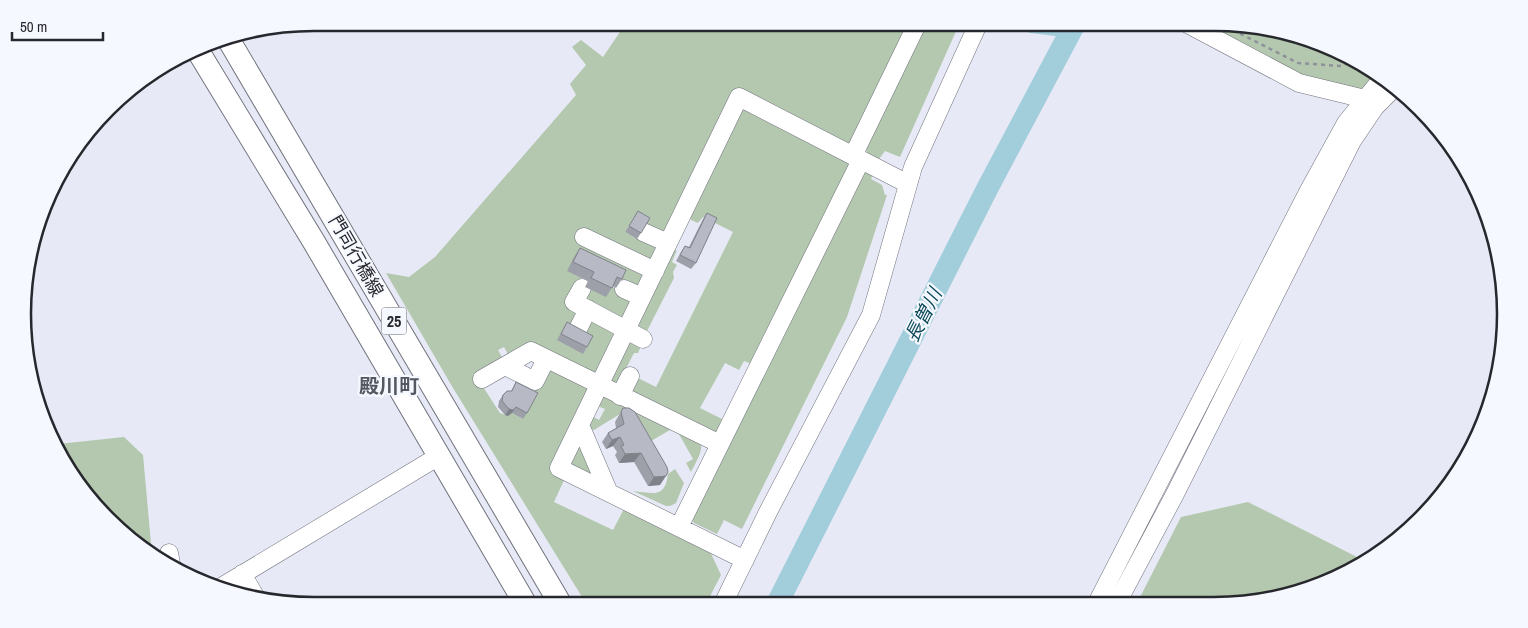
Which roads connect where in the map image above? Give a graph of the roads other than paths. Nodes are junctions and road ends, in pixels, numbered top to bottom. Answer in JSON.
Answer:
{"nodes":[{"id":1,"x":914,"y":31,"type":"edge"},
{"id":2,"x":972,"y":31,"type":"edge"},
{"id":3,"x":1201,"y":31,"type":"edge"},
{"id":4,"x":231,"y":44,"type":"edge"},
{"id":5,"x":201,"y":55,"type":"edge"},
{"id":6,"x":1379,"y":85,"type":"edge"},
{"id":7,"x":1388,"y":92,"type":"edge"},
{"id":8,"x":1370,"y":103,"type":"junction"},
{"id":9,"x":857,"y":158,"type":"junction"},
{"id":10,"x":908,"y":184,"type":"junction"},
{"id":11,"x":643,"y":232,"type":"edge"},
{"id":12,"x":584,"y":237,"type":"dead end"},
{"id":13,"x":668,"y":243,"type":"junction"},
{"id":14,"x":655,"y":271,"type":"junction"},
{"id":15,"x":582,"y":288,"type":"dead end"},
{"id":16,"x":624,"y":289,"type":"edge"},
{"id":17,"x":642,"y":297,"type":"junction"},
{"id":18,"x":588,"y":309,"type":"junction"},
{"id":19,"x":626,"y":330,"type":"junction"},
{"id":20,"x":577,"y":331,"type":"edge"},
{"id":21,"x":643,"y":339,"type":"dead end"},
{"id":22,"x":546,"y":359,"type":"junction"},
{"id":23,"x":505,"y":366,"type":"junction"},
{"id":24,"x":630,"y":376,"type":"dead end"},
{"id":25,"x":482,"y":379,"type":"dead end"},
{"id":26,"x":599,"y":386,"type":"junction"},
{"id":27,"x":620,"y":396,"type":"junction"},
{"id":28,"x":580,"y":425,"type":"junction"},
{"id":29,"x":720,"y":444,"type":"junction"},
{"id":30,"x":440,"y":456,"type":"junction"},
{"id":31,"x":609,"y":493,"type":"junction"},
{"id":32,"x":678,"y":527,"type":"junction"},
{"id":33,"x":745,"y":560,"type":"junction"},
{"id":34,"x":242,"y":574,"type":"junction"},
{"id":35,"x":227,"y":583,"type":"edge"},
{"id":36,"x":251,"y":589,"type":"edge"},
{"id":37,"x":521,"y":597,"type":"edge"},
{"id":38,"x":556,"y":597,"type":"edge"},
{"id":39,"x":726,"y":597,"type":"edge"},
{"id":40,"x":1100,"y":597,"type":"edge"},
{"id":41,"x":1120,"y":597,"type":"edge"}],
"edges":[{"from":1,"to":9,"type":"street"},
{"from":2,"to":10,"type":"street"},
{"from":3,"to":8,"type":"street"},
{"from":4,"to":38,"type":"main road","name":"門司行橋線","number":"25"},
{"from":5,"to":30,"type":"main road","name":"門司行橋線","number":"25"},
{"from":6,"to":8,"type":"street"},
{"from":7,"to":8,"type":"street"},
{"from":8,"to":40,"type":"street"},
{"from":8,"to":41,"type":"street"},
{"from":9,"to":10,"type":"street"},
{"from":9,"to":13,"type":"street"},
{"from":9,"to":29,"type":"street"},
{"from":10,"to":33,"type":"street"},
{"from":11,"to":13,"type":"street"},
{"from":12,"to":14,"type":"street"},
{"from":13,"to":14,"type":"street"},
{"from":14,"to":17,"type":"street"},
{"from":15,"to":18,"type":"street"},
{"from":16,"to":17,"type":"street"},
{"from":17,"to":19,"type":"street"},
{"from":18,"to":19,"type":"street"},
{"from":18,"to":20,"type":"street"},
{"from":19,"to":21,"type":"street"},
{"from":19,"to":26,"type":"street"},
{"from":22,"to":23,"type":"street"},
{"from":22,"to":23,"type":"street"},
{"from":22,"to":26,"type":"street"},
{"from":23,"to":25,"type":"street"},
{"from":24,"to":27,"type":"street"},
{"from":26,"to":27,"type":"street"},
{"from":26,"to":28,"type":"street"},
{"from":27,"to":29,"type":"street"},
{"from":28,"to":31,"type":"street"},
{"from":28,"to":31,"type":"street"},
{"from":29,"to":32,"type":"street"},
{"from":30,"to":34,"type":"street"},
{"from":30,"to":37,"type":"main road","name":"門司行橋線","number":"25"},
{"from":31,"to":32,"type":"street"},
{"from":32,"to":33,"type":"street"},
{"from":33,"to":39,"type":"street"},
{"from":34,"to":35,"type":"street"},
{"from":34,"to":36,"type":"street"}]}
